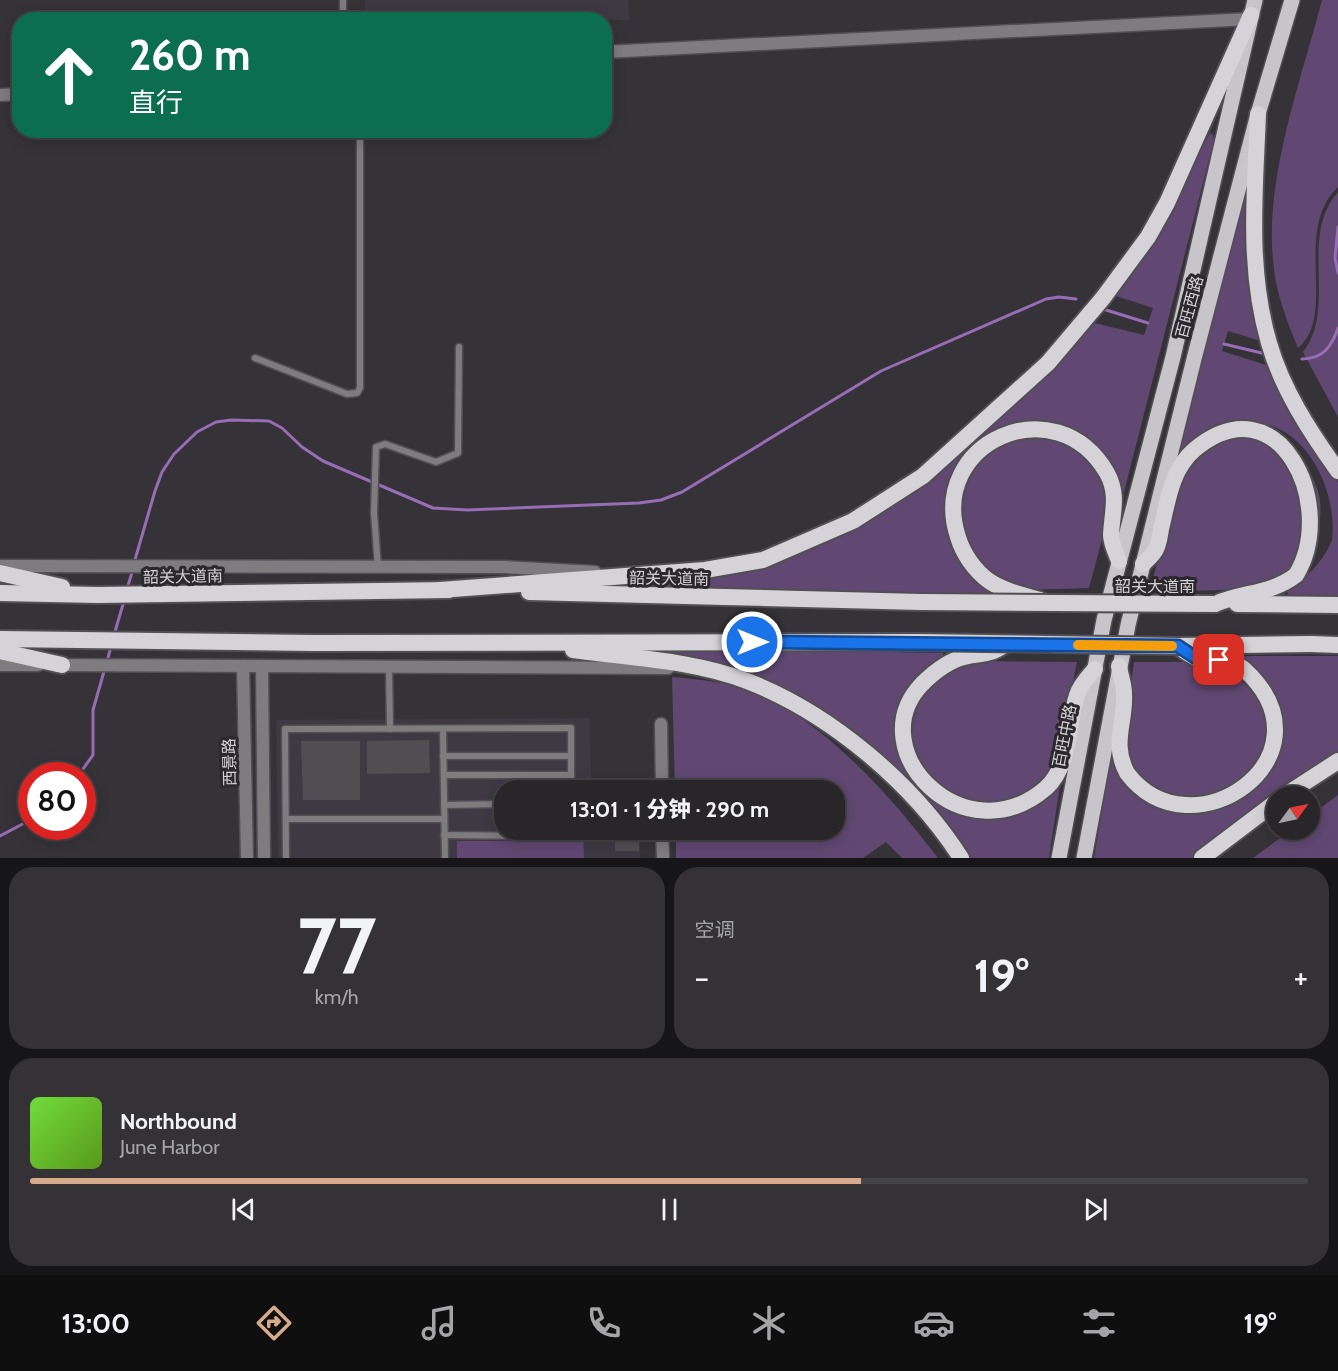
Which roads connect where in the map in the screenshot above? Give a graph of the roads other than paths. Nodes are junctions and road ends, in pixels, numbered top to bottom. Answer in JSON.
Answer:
{"nodes":[{"id":1,"x":1292,"y":0,"type":"edge"},
{"id":2,"x":1252,"y":11,"type":"edge"},
{"id":3,"x":612,"y":51,"type":"edge"},
{"id":4,"x":1258,"y":114,"type":"junction"},
{"id":5,"x":360,"y":138,"type":"edge"},
{"id":6,"x":459,"y":347,"type":"dead end"},
{"id":7,"x":255,"y":358,"type":"dead end"},
{"id":8,"x":1316,"y":469,"type":"dead end"},
{"id":9,"x":1338,"y":471,"type":"edge"},
{"id":10,"x":1326,"y":532,"type":"dead end"},
{"id":11,"x":1119,"y":561,"type":"junction"},
{"id":12,"x":1143,"y":564,"type":"junction"},
{"id":13,"x":0,"y":566,"type":"edge"},
{"id":14,"x":378,"y":567,"type":"junction"},
{"id":15,"x":0,"y":573,"type":"edge"},
{"id":16,"x":629,"y":575,"type":"junction"},
{"id":17,"x":440,"y":590,"type":"junction"},
{"id":18,"x":0,"y":592,"type":"edge"},
{"id":19,"x":105,"y":595,"type":"junction"},
{"id":20,"x":1049,"y":603,"type":"junction"},
{"id":21,"x":1215,"y":604,"type":"junction"},
{"id":22,"x":1338,"y":605,"type":"edge"},
{"id":23,"x":1104,"y":620,"type":"joint"},
{"id":24,"x":0,"y":639,"type":"edge"},
{"id":25,"x":513,"y":641,"type":"junction"},
{"id":26,"x":1006,"y":644,"type":"junction"},
{"id":27,"x":1338,"y":645,"type":"edge"},
{"id":28,"x":1178,"y":646,"type":"junction"},
{"id":29,"x":0,"y":651,"type":"edge"},
{"id":30,"x":0,"y":665,"type":"edge"},
{"id":31,"x":62,"y":665,"type":"junction"},
{"id":32,"x":243,"y":666,"type":"junction"},
{"id":33,"x":262,"y":666,"type":"junction"},
{"id":34,"x":1119,"y":666,"type":"junction"},
{"id":35,"x":389,"y":667,"type":"junction"},
{"id":36,"x":702,"y":668,"type":"junction"},
{"id":37,"x":1095,"y":669,"type":"junction"},
{"id":38,"x":661,"y":724,"type":"dead end"},
{"id":39,"x":390,"y":729,"type":"junction"},
{"id":40,"x":443,"y":729,"type":"junction"},
{"id":41,"x":443,"y":756,"type":"junction"},
{"id":42,"x":571,"y":756,"type":"junction"},
{"id":43,"x":1338,"y":761,"type":"edge"},
{"id":44,"x":444,"y":775,"type":"junction"},
{"id":45,"x":571,"y":775,"type":"junction"},
{"id":46,"x":571,"y":780,"type":"edge"},
{"id":47,"x":662,"y":780,"type":"edge"},
{"id":48,"x":1299,"y":786,"type":"edge"},
{"id":49,"x":494,"y":804,"type":"edge"},
{"id":50,"x":444,"y":805,"type":"junction"},
{"id":51,"x":1266,"y":810,"type":"edge"},
{"id":52,"x":286,"y":819,"type":"junction"},
{"id":53,"x":444,"y":819,"type":"junction"},
{"id":54,"x":444,"y":835,"type":"junction"},
{"id":55,"x":494,"y":836,"type":"edge"},
{"id":56,"x":662,"y":840,"type":"edge"},
{"id":57,"x":248,"y":858,"type":"edge"},
{"id":58,"x":264,"y":858,"type":"edge"},
{"id":59,"x":286,"y":858,"type":"edge"},
{"id":60,"x":445,"y":858,"type":"edge"},
{"id":61,"x":663,"y":858,"type":"edge"},
{"id":62,"x":961,"y":858,"type":"edge"},
{"id":63,"x":1059,"y":858,"type":"edge"},
{"id":64,"x":1084,"y":858,"type":"edge"},
{"id":65,"x":1202,"y":858,"type":"edge"}],
"edges":[{"from":1,"to":4,"type":"main road","name":"百旺西路"},
{"from":2,"to":3,"type":"street"},
{"from":2,"to":11,"type":"main road","name":"百旺西路"},
{"from":2,"to":16,"type":"highway"},
{"from":4,"to":9,"type":"highway"},
{"from":4,"to":12,"type":"main road","name":"百旺西路"},
{"from":5,"to":7,"type":"lane"},
{"from":6,"to":14,"type":"lane"},
{"from":8,"to":12,"type":"highway"},
{"from":10,"to":21,"type":"highway"},
{"from":11,"to":20,"type":"highway"},
{"from":11,"to":23,"type":"main road","name":"百旺西路"},
{"from":12,"to":34,"type":"main road","name":"百旺西路"},
{"from":13,"to":14,"type":"street"},
{"from":14,"to":16,"type":"street"},
{"from":15,"to":19,"type":"highway"},
{"from":16,"to":17,"type":"highway"},
{"from":17,"to":19,"type":"highway","name":"韶关大道南"},
{"from":17,"to":20,"type":"highway","name":"韶关大道南","bridge":true},
{"from":18,"to":19,"type":"highway","name":"韶关大道南"},
{"from":20,"to":21,"type":"highway","name":"韶关大道南","bridge":true},
{"from":21,"to":22,"type":"highway","name":"韶关大道南"},
{"from":23,"to":37,"type":"main road","name":"百旺中路"},
{"from":24,"to":25,"type":"highway"},
{"from":25,"to":26,"type":"highway","bridge":true},
{"from":25,"to":36,"type":"highway"},
{"from":26,"to":28,"type":"highway","bridge":true},
{"from":26,"to":37,"type":"highway"},
{"from":27,"to":28,"type":"highway","bridge":true},
{"from":28,"to":34,"type":"highway"},
{"from":29,"to":31,"type":"highway"},
{"from":30,"to":31,"type":"street"},
{"from":31,"to":32,"type":"street"},
{"from":32,"to":33,"type":"street"},
{"from":32,"to":57,"type":"street","name":"西景路"},
{"from":33,"to":35,"type":"street"},
{"from":33,"to":58,"type":"street","name":"西景路"},
{"from":34,"to":64,"type":"main road"},
{"from":35,"to":36,"type":"street"},
{"from":35,"to":39,"type":"lane"},
{"from":36,"to":62,"type":"highway"},
{"from":37,"to":63,"type":"main road","name":"百旺中路"},
{"from":38,"to":47,"type":"street"},
{"from":39,"to":40,"type":"lane"},
{"from":39,"to":52,"type":"lane"},
{"from":40,"to":41,"type":"lane"},
{"from":40,"to":42,"type":"lane"},
{"from":41,"to":42,"type":"lane"},
{"from":41,"to":44,"type":"lane"},
{"from":42,"to":45,"type":"lane"},
{"from":43,"to":48,"type":"highway"},
{"from":44,"to":45,"type":"lane"},
{"from":44,"to":50,"type":"lane"},
{"from":45,"to":46,"type":"lane"},
{"from":49,"to":50,"type":"lane"},
{"from":50,"to":53,"type":"lane"},
{"from":51,"to":65,"type":"highway"},
{"from":52,"to":53,"type":"lane"},
{"from":52,"to":59,"type":"lane"},
{"from":53,"to":54,"type":"lane"},
{"from":54,"to":55,"type":"lane"},
{"from":54,"to":60,"type":"lane"},
{"from":56,"to":61,"type":"street"}]}
